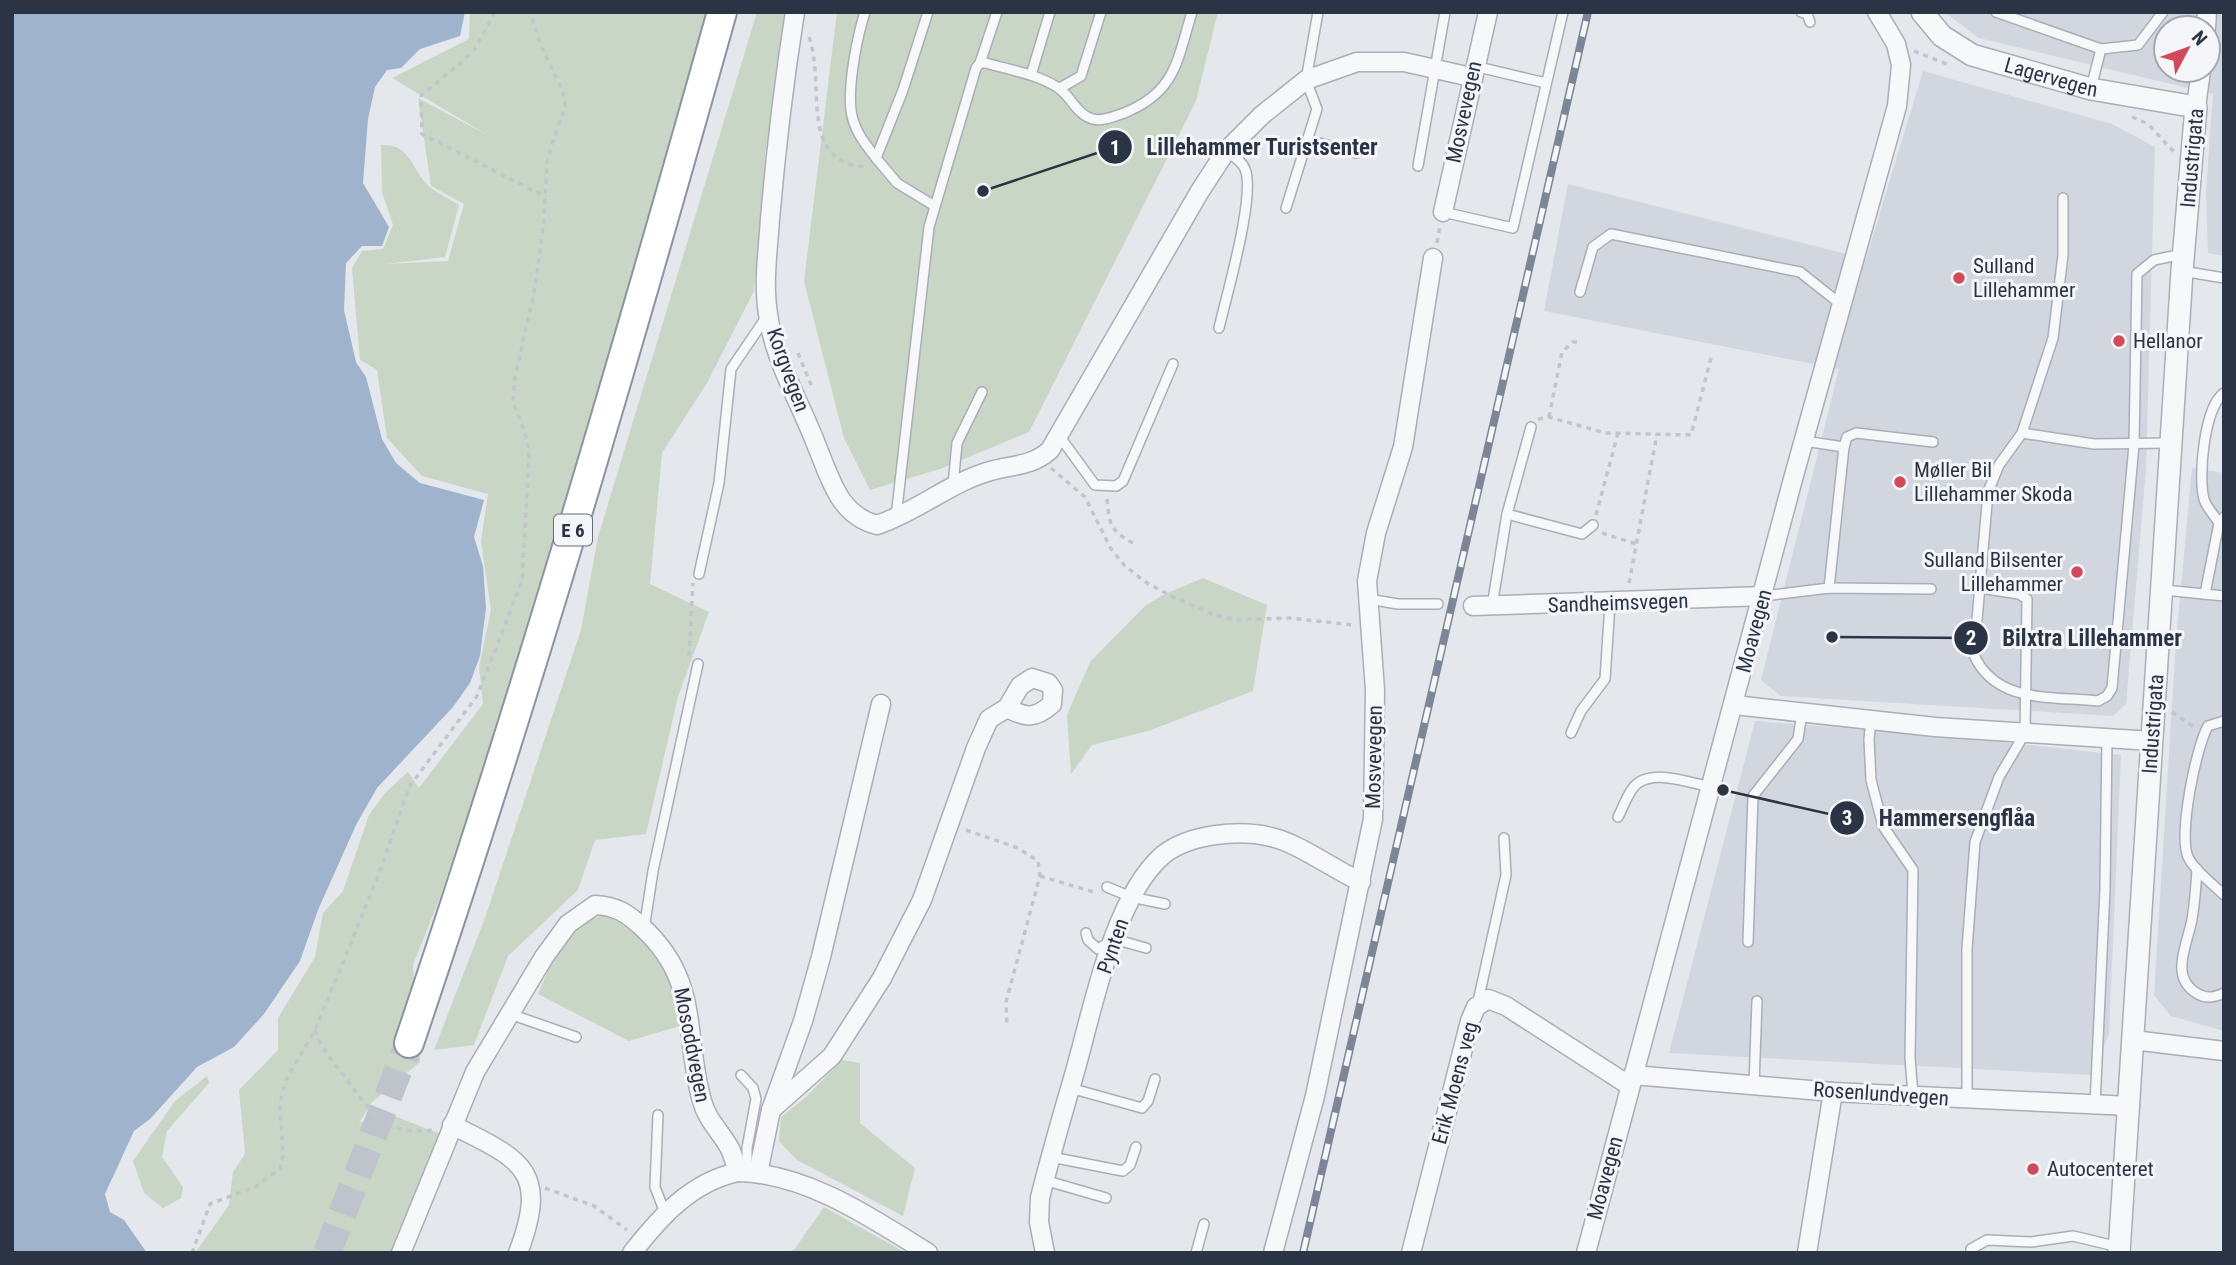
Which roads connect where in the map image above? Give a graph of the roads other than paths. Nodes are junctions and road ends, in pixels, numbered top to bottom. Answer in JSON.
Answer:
{"nodes":[{"id":1,"x":722,"y":12,"type":"edge"},
{"id":2,"x":795,"y":12,"type":"edge"},
{"id":3,"x":865,"y":12,"type":"edge"},
{"id":4,"x":928,"y":12,"type":"edge"},
{"id":5,"x":997,"y":12,"type":"edge"},
{"id":6,"x":1050,"y":12,"type":"edge"},
{"id":7,"x":1101,"y":12,"type":"edge"},
{"id":8,"x":1192,"y":12,"type":"edge"},
{"id":9,"x":1318,"y":12,"type":"edge"},
{"id":10,"x":1445,"y":12,"type":"edge"},
{"id":11,"x":1488,"y":12,"type":"edge"},
{"id":12,"x":1563,"y":12,"type":"edge"},
{"id":13,"x":1801,"y":12,"type":"edge"},
{"id":14,"x":1877,"y":12,"type":"edge"},
{"id":15,"x":1922,"y":12,"type":"edge"},
{"id":16,"x":1996,"y":12,"type":"edge"},
{"id":17,"x":2163,"y":12,"type":"edge"},
{"id":18,"x":1810,"y":22,"type":"dead end"},
{"id":19,"x":2101,"y":48,"type":"junction"},
{"id":20,"x":980,"y":63,"type":"junction"},
{"id":21,"x":1433,"y":68,"type":"junction"},
{"id":22,"x":1472,"y":71,"type":"junction"},
{"id":23,"x":1031,"y":75,"type":"junction"},
{"id":24,"x":1306,"y":80,"type":"junction"},
{"id":25,"x":1546,"y":83,"type":"junction"},
{"id":26,"x":2199,"y":84,"type":"edge"},
{"id":27,"x":1060,"y":89,"type":"junction"},
{"id":28,"x":2091,"y":89,"type":"junction"},
{"id":29,"x":2196,"y":107,"type":"junction"},
{"id":30,"x":1308,"y":140,"type":"junction"},
{"id":31,"x":1226,"y":150,"type":"junction"},
{"id":32,"x":1356,"y":153,"type":"dead end"},
{"id":33,"x":876,"y":158,"type":"junction"},
{"id":34,"x":1418,"y":166,"type":"dead end"},
{"id":35,"x":2063,"y":198,"type":"dead end"},
{"id":36,"x":933,"y":205,"type":"junction"},
{"id":37,"x":1286,"y":208,"type":"dead end"},
{"id":38,"x":1443,"y":212,"type":"joint"},
{"id":39,"x":1433,"y":258,"type":"road end"},
{"id":40,"x":2183,"y":262,"type":"junction"},
{"id":41,"x":2224,"y":278,"type":"edge"},
{"id":42,"x":1580,"y":292,"type":"dead end"},
{"id":43,"x":1843,"y":306,"type":"junction"},
{"id":44,"x":768,"y":315,"type":"junction"},
{"id":45,"x":1219,"y":328,"type":"dead end"},
{"id":46,"x":1173,"y":364,"type":"dead end"},
{"id":47,"x":982,"y":392,"type":"dead end"},
{"id":48,"x":2224,"y":393,"type":"edge"},
{"id":49,"x":1531,"y":427,"type":"road end"},
{"id":50,"x":2022,"y":433,"type":"junction"},
{"id":51,"x":1060,"y":437,"type":"junction"},
{"id":52,"x":1804,"y":441,"type":"junction"},
{"id":53,"x":1933,"y":442,"type":"dead end"},
{"id":54,"x":2173,"y":443,"type":"junction"},
{"id":55,"x":2134,"y":445,"type":"junction"},
{"id":56,"x":1844,"y":447,"type":"junction"},
{"id":57,"x":953,"y":485,"type":"junction"},
{"id":58,"x":1507,"y":514,"type":"junction"},
{"id":59,"x":896,"y":519,"type":"junction"},
{"id":60,"x":2221,"y":520,"type":"edge"},
{"id":61,"x":1592,"y":527,"type":"road end"},
{"id":62,"x":699,"y":574,"type":"road end"},
{"id":63,"x":1829,"y":588,"type":"junction"},
{"id":64,"x":1980,"y":588,"type":"junction"},
{"id":65,"x":1931,"y":589,"type":"dead end"},
{"id":66,"x":2164,"y":590,"type":"junction"},
{"id":67,"x":2205,"y":594,"type":"junction"},
{"id":68,"x":1764,"y":596,"type":"junction"},
{"id":69,"x":2224,"y":596,"type":"edge"},
{"id":70,"x":1368,"y":599,"type":"junction"},
{"id":71,"x":1618,"y":603,"type":"junction"},
{"id":72,"x":1438,"y":604,"type":"dead end"},
{"id":73,"x":1473,"y":606,"type":"dead end"},
{"id":74,"x":1492,"y":606,"type":"junction"},
{"id":75,"x":697,"y":669,"type":"road end"},
{"id":76,"x":2023,"y":694,"type":"junction"},
{"id":77,"x":881,"y":704,"type":"dead end"},
{"id":78,"x":1734,"y":705,"type":"junction"},
{"id":79,"x":1007,"y":708,"type":"dead end"},
{"id":80,"x":1802,"y":713,"type":"junction"},
{"id":81,"x":1871,"y":720,"type":"junction"},
{"id":82,"x":2224,"y":721,"type":"edge"},
{"id":83,"x":1571,"y":733,"type":"dead end"},
{"id":84,"x":2025,"y":733,"type":"junction"},
{"id":85,"x":2107,"y":738,"type":"junction"},
{"id":86,"x":2152,"y":741,"type":"junction"},
{"id":87,"x":1711,"y":787,"type":"junction"},
{"id":88,"x":1618,"y":817,"type":"dead end"},
{"id":89,"x":1504,"y":838,"type":"dead end"},
{"id":90,"x":2197,"y":869,"type":"junction"},
{"id":91,"x":1361,"y":882,"type":"junction"},
{"id":92,"x":1107,"y":887,"type":"dead end"},
{"id":93,"x":2224,"y":895,"type":"edge"},
{"id":94,"x":1130,"y":900,"type":"junction"},
{"id":95,"x":1165,"y":904,"type":"dead end"},
{"id":96,"x":644,"y":929,"type":"junction"},
{"id":97,"x":1086,"y":933,"type":"dead end"},
{"id":98,"x":1114,"y":939,"type":"junction"},
{"id":99,"x":1748,"y":942,"type":"dead end"},
{"id":100,"x":1146,"y":948,"type":"dead end"},
{"id":101,"x":2224,"y":993,"type":"edge"},
{"id":102,"x":1757,"y":1000,"type":"dead end"},
{"id":103,"x":1476,"y":1007,"type":"junction"},
{"id":104,"x":510,"y":1014,"type":"junction"},
{"id":105,"x":576,"y":1037,"type":"dead end"},
{"id":106,"x":2133,"y":1040,"type":"junction"},
{"id":107,"x":409,"y":1044,"type":"tunnel mouth"},
{"id":108,"x":2224,"y":1051,"type":"edge"},
{"id":109,"x":741,"y":1075,"type":"dead end"},
{"id":110,"x":1155,"y":1079,"type":"dead end"},
{"id":111,"x":1631,"y":1081,"type":"junction"},
{"id":112,"x":1754,"y":1085,"type":"junction"},
{"id":113,"x":1070,"y":1088,"type":"junction"},
{"id":114,"x":1833,"y":1092,"type":"junction"},
{"id":115,"x":1913,"y":1096,"type":"junction"},
{"id":116,"x":1967,"y":1100,"type":"junction"},
{"id":117,"x":2095,"y":1105,"type":"junction"},
{"id":118,"x":2130,"y":1106,"type":"junction"},
{"id":119,"x":771,"y":1110,"type":"junction"},
{"id":120,"x":657,"y":1115,"type":"dead end"},
{"id":121,"x":452,"y":1125,"type":"junction"},
{"id":122,"x":1136,"y":1147,"type":"dead end"},
{"id":123,"x":1051,"y":1157,"type":"junction"},
{"id":124,"x":747,"y":1173,"type":"junction"},
{"id":125,"x":1044,"y":1180,"type":"junction"},
{"id":126,"x":1106,"y":1198,"type":"dead end"},
{"id":127,"x":665,"y":1213,"type":"junction"},
{"id":128,"x":1204,"y":1224,"type":"dead end"},
{"id":129,"x":636,"y":1247,"type":"edge"},
{"id":130,"x":2119,"y":1250,"type":"edge"},
{"id":131,"x":401,"y":1253,"type":"edge"},
{"id":132,"x":518,"y":1253,"type":"edge"},
{"id":133,"x":928,"y":1253,"type":"edge"},
{"id":134,"x":1045,"y":1253,"type":"edge"},
{"id":135,"x":1196,"y":1253,"type":"edge"},
{"id":136,"x":1273,"y":1253,"type":"edge"},
{"id":137,"x":1411,"y":1253,"type":"edge"},
{"id":138,"x":1586,"y":1253,"type":"edge"},
{"id":139,"x":1807,"y":1253,"type":"edge"},
{"id":140,"x":1971,"y":1253,"type":"edge"}],
"edges":[{"from":1,"to":107,"type":"highway","number":"E 6"},
{"from":2,"to":44,"type":"street","name":"Korgvegen"},
{"from":3,"to":33,"type":"lane"},
{"from":4,"to":33,"type":"lane"},
{"from":5,"to":20,"type":"lane"},
{"from":6,"to":23,"type":"lane"},
{"from":7,"to":27,"type":"lane"},
{"from":8,"to":27,"type":"lane"},
{"from":9,"to":24,"type":"lane"},
{"from":10,"to":21,"type":"lane"},
{"from":11,"to":22,"type":"street","name":"Mosvevegen"},
{"from":12,"to":25,"type":"lane"},
{"from":13,"to":18,"type":"lane"},
{"from":14,"to":43,"type":"street","name":"Moavegen"},
{"from":15,"to":28,"type":"street","name":"Lagervegen"},
{"from":16,"to":19,"type":"lane"},
{"from":17,"to":19,"type":"lane"},
{"from":19,"to":28,"type":"lane"},
{"from":20,"to":23,"type":"lane"},
{"from":20,"to":36,"type":"lane"},
{"from":21,"to":22,"type":"street"},
{"from":21,"to":24,"type":"street"},
{"from":21,"to":34,"type":"lane"},
{"from":22,"to":25,"type":"lane"},
{"from":22,"to":38,"type":"street","name":"Mosvevegen"},
{"from":23,"to":27,"type":"lane"},
{"from":24,"to":30,"type":"lane"},
{"from":24,"to":31,"type":"street"},
{"from":25,"to":38,"type":"lane"},
{"from":26,"to":29,"type":"street","name":"Industrigata"},
{"from":28,"to":29,"type":"street","name":"Lagervegen"},
{"from":29,"to":40,"type":"street","name":"Industrigata"},
{"from":30,"to":32,"type":"lane"},
{"from":30,"to":37,"type":"lane"},
{"from":31,"to":45,"type":"lane"},
{"from":31,"to":51,"type":"street"},
{"from":33,"to":36,"type":"lane"},
{"from":35,"to":50,"type":"lane"},
{"from":36,"to":59,"type":"lane"},
{"from":39,"to":70,"type":"street","name":"Mosvevegen"},
{"from":40,"to":41,"type":"lane"},
{"from":40,"to":54,"type":"street","name":"Industrigata"},
{"from":40,"to":55,"type":"lane"},
{"from":42,"to":43,"type":"lane"},
{"from":43,"to":52,"type":"street","name":"Moavegen"},
{"from":44,"to":59,"type":"street","name":"Korgvegen"},
{"from":44,"to":62,"type":"lane"},
{"from":46,"to":51,"type":"lane"},
{"from":47,"to":57,"type":"lane"},
{"from":48,"to":60,"type":"lane"},
{"from":49,"to":58,"type":"lane"},
{"from":50,"to":55,"type":"lane"},
{"from":50,"to":64,"type":"lane"},
{"from":51,"to":57,"type":"street","name":"Korgvegen"},
{"from":52,"to":56,"type":"lane"},
{"from":52,"to":68,"type":"street","name":"Moavegen"},
{"from":53,"to":56,"type":"lane"},
{"from":54,"to":55,"type":"lane"},
{"from":54,"to":66,"type":"street","name":"Industrigata"},
{"from":55,"to":76,"type":"lane"},
{"from":56,"to":63,"type":"lane"},
{"from":57,"to":59,"type":"street","name":"Korgvegen"},
{"from":58,"to":61,"type":"lane"},
{"from":58,"to":74,"type":"lane"},
{"from":60,"to":67,"type":"lane"},
{"from":63,"to":65,"type":"lane"},
{"from":63,"to":68,"type":"lane"},
{"from":64,"to":76,"type":"lane"},
{"from":64,"to":76,"type":"lane"},
{"from":66,"to":67,"type":"lane"},
{"from":66,"to":86,"type":"street","name":"Industrigata"},
{"from":67,"to":69,"type":"lane"},
{"from":68,"to":71,"type":"street","name":"Sandheimsvegen"},
{"from":68,"to":78,"type":"street","name":"Moavegen"},
{"from":70,"to":72,"type":"lane"},
{"from":70,"to":91,"type":"street","name":"Mosvevegen"},
{"from":71,"to":74,"type":"street","name":"Sandheimsvegen"},
{"from":71,"to":83,"type":"lane"},
{"from":73,"to":74,"type":"street","name":"Sandheimsvegen"},
{"from":75,"to":96,"type":"lane"},
{"from":76,"to":84,"type":"lane"},
{"from":77,"to":119,"type":"street"},
{"from":78,"to":80,"type":"street"},
{"from":78,"to":87,"type":"street","name":"Moavegen"},
{"from":79,"to":119,"type":"street"},
{"from":80,"to":81,"type":"street"},
{"from":80,"to":99,"type":"lane"},
{"from":81,"to":84,"type":"street"},
{"from":81,"to":115,"type":"lane"},
{"from":82,"to":90,"type":"lane"},
{"from":84,"to":85,"type":"street"},
{"from":84,"to":116,"type":"lane"},
{"from":85,"to":86,"type":"street"},
{"from":85,"to":117,"type":"lane"},
{"from":86,"to":106,"type":"street","name":"Industrigata"},
{"from":87,"to":88,"type":"lane"},
{"from":87,"to":111,"type":"street","name":"Moavegen"},
{"from":89,"to":103,"type":"lane"},
{"from":90,"to":93,"type":"lane"},
{"from":90,"to":101,"type":"lane"},
{"from":91,"to":94,"type":"street","name":"Pynten"},
{"from":91,"to":136,"type":"street","name":"Mosvevegen"},
{"from":92,"to":94,"type":"lane"},
{"from":94,"to":95,"type":"lane"},
{"from":94,"to":98,"type":"street","name":"Pynten"},
{"from":96,"to":104,"type":"street","name":"Mosoddvegen"},
{"from":96,"to":124,"type":"street","name":"Mosoddvegen"},
{"from":97,"to":98,"type":"lane"},
{"from":98,"to":100,"type":"lane"},
{"from":98,"to":113,"type":"street","name":"Pynten"},
{"from":102,"to":112,"type":"lane"},
{"from":103,"to":111,"type":"street","name":"Erik Moens veg"},
{"from":103,"to":137,"type":"street","name":"Erik Moens veg"},
{"from":104,"to":105,"type":"lane"},
{"from":104,"to":121,"type":"street","name":"Mosoddvegen"},
{"from":106,"to":108,"type":"street"},
{"from":106,"to":118,"type":"street","name":"Industrigata"},
{"from":109,"to":124,"type":"lane"},
{"from":110,"to":113,"type":"lane"},
{"from":111,"to":112,"type":"street","name":"Rosenlundvegen"},
{"from":111,"to":138,"type":"street","name":"Moavegen"},
{"from":112,"to":114,"type":"street","name":"Rosenlundvegen"},
{"from":113,"to":123,"type":"street","name":"Pynten"},
{"from":114,"to":115,"type":"street","name":"Rosenlundvegen"},
{"from":114,"to":139,"type":"street"},
{"from":115,"to":116,"type":"street","name":"Rosenlundvegen"},
{"from":116,"to":117,"type":"street","name":"Rosenlundvegen"},
{"from":117,"to":118,"type":"street","name":"Rosenlundvegen"},
{"from":118,"to":130,"type":"street","name":"Industrigata"},
{"from":119,"to":124,"type":"street"},
{"from":120,"to":127,"type":"lane"},
{"from":121,"to":131,"type":"street","name":"Mosoddvegen"},
{"from":121,"to":132,"type":"street"},
{"from":122,"to":123,"type":"lane"},
{"from":123,"to":125,"type":"street","name":"Pynten"},
{"from":124,"to":127,"type":"street"},
{"from":124,"to":133,"type":"street"},
{"from":125,"to":126,"type":"lane"},
{"from":125,"to":134,"type":"street","name":"Pynten"},
{"from":127,"to":129,"type":"street"},
{"from":128,"to":135,"type":"lane"},
{"from":130,"to":140,"type":"lane"}]}
